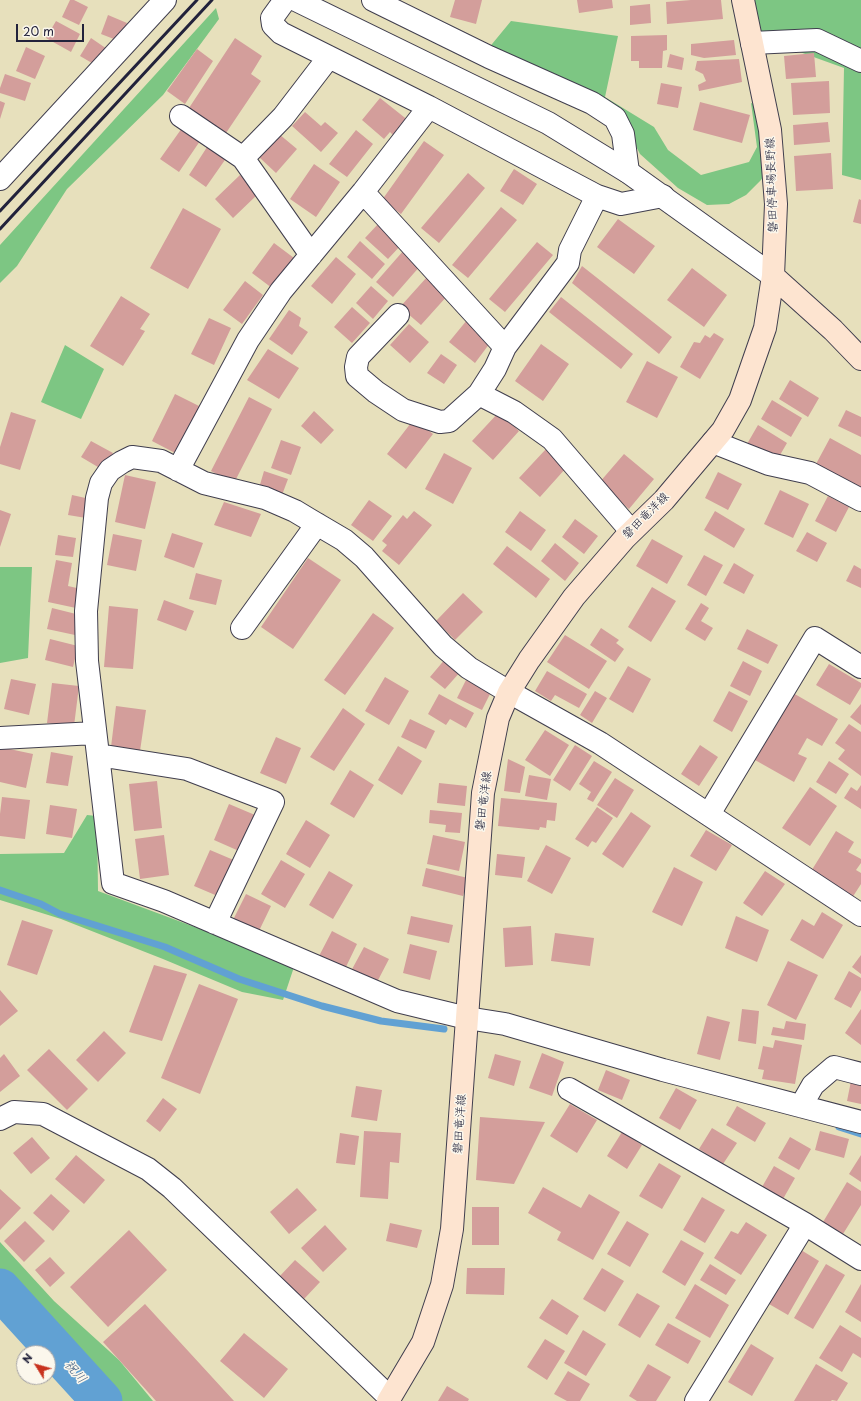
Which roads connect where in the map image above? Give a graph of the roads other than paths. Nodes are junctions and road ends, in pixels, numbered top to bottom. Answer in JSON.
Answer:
{"nodes":[{"id":1,"x":165,"y":0,"type":"edge"},
{"id":2,"x":285,"y":0,"type":"edge"},
{"id":3,"x":296,"y":0,"type":"edge"},
{"id":4,"x":373,"y":0,"type":"edge"},
{"id":5,"x":744,"y":0,"type":"edge"},
{"id":6,"x":752,"y":43,"type":"junction"},
{"id":7,"x":329,"y":57,"type":"junction"},
{"id":8,"x":861,"y":61,"type":"edge"},
{"id":9,"x":428,"y":107,"type":"junction"},
{"id":10,"x":181,"y":116,"type":"dead end"},
{"id":11,"x":243,"y":158,"type":"junction"},
{"id":12,"x":628,"y":172,"type":"junction"},
{"id":13,"x":0,"y":179,"type":"edge"},
{"id":14,"x":363,"y":192,"type":"junction"},
{"id":15,"x":597,"y":196,"type":"junction"},
{"id":16,"x":663,"y":196,"type":"junction"},
{"id":17,"x":311,"y":255,"type":"junction"},
{"id":18,"x":773,"y":276,"type":"junction"},
{"id":19,"x":398,"y":315,"type":"dead end"},
{"id":20,"x":505,"y":347,"type":"junction"},
{"id":21,"x":861,"y":359,"type":"edge"},
{"id":22,"x":479,"y":394,"type":"junction"},
{"id":23,"x":713,"y":442,"type":"junction"},
{"id":24,"x":178,"y":470,"type":"junction"},
{"id":25,"x":861,"y":500,"type":"edge"},
{"id":26,"x":317,"y":524,"type":"junction"},
{"id":27,"x":632,"y":531,"type":"junction"},
{"id":28,"x":242,"y":628,"type":"dead end"},
{"id":29,"x":861,"y":667,"type":"edge"},
{"id":30,"x":509,"y":692,"type":"junction"},
{"id":31,"x":95,"y":733,"type":"junction"},
{"id":32,"x":0,"y":738,"type":"edge"},
{"id":33,"x":98,"y":755,"type":"junction"},
{"id":34,"x":709,"y":814,"type":"junction"},
{"id":35,"x":859,"y":910,"type":"edge"},
{"id":36,"x":215,"y":923,"type":"junction"},
{"id":37,"x":467,"y":1018,"type":"junction"},
{"id":38,"x":861,"y":1074,"type":"edge"},
{"id":39,"x":569,"y":1089,"type":"dead end"},
{"id":40,"x":801,"y":1106,"type":"junction"},
{"id":41,"x":0,"y":1119,"type":"edge"},
{"id":42,"x":861,"y":1122,"type":"edge"},
{"id":43,"x":805,"y":1224,"type":"junction"},
{"id":44,"x":861,"y":1259,"type":"edge"},
{"id":45,"x":389,"y":1400,"type":"edge"},
{"id":46,"x":696,"y":1401,"type":"edge"}],
"edges":[{"from":1,"to":13,"type":"street"},
{"from":2,"to":7,"type":"street"},
{"from":3,"to":12,"type":"street"},
{"from":4,"to":12,"type":"street"},
{"from":5,"to":6,"type":"main road","name":"磐田停車場長野線"},
{"from":6,"to":8,"type":"street"},
{"from":6,"to":18,"type":"main road","name":"磐田停車場長野線"},
{"from":7,"to":9,"type":"street"},
{"from":7,"to":11,"type":"street"},
{"from":9,"to":14,"type":"street"},
{"from":9,"to":15,"type":"street"},
{"from":10,"to":11,"type":"street"},
{"from":11,"to":17,"type":"street"},
{"from":12,"to":16,"type":"street"},
{"from":14,"to":17,"type":"street"},
{"from":14,"to":20,"type":"street"},
{"from":15,"to":16,"type":"street"},
{"from":15,"to":20,"type":"street"},
{"from":16,"to":18,"type":"street"},
{"from":17,"to":24,"type":"street"},
{"from":18,"to":21,"type":"main road"},
{"from":18,"to":23,"type":"main road","name":"磐田竜洋線"},
{"from":19,"to":22,"type":"street"},
{"from":20,"to":22,"type":"street"},
{"from":22,"to":27,"type":"street"},
{"from":23,"to":25,"type":"street"},
{"from":23,"to":27,"type":"main road","name":"磐田竜洋線"},
{"from":24,"to":26,"type":"street"},
{"from":24,"to":31,"type":"street"},
{"from":26,"to":28,"type":"street"},
{"from":26,"to":30,"type":"street"},
{"from":27,"to":30,"type":"main road","name":"磐田竜洋線"},
{"from":29,"to":34,"type":"street"},
{"from":30,"to":34,"type":"street"},
{"from":30,"to":37,"type":"main road","name":"磐田竜洋線"},
{"from":31,"to":32,"type":"street"},
{"from":31,"to":33,"type":"street"},
{"from":33,"to":36,"type":"street"},
{"from":33,"to":36,"type":"street"},
{"from":34,"to":35,"type":"street"},
{"from":36,"to":37,"type":"street"},
{"from":37,"to":40,"type":"street"},
{"from":37,"to":45,"type":"main road","name":"磐田竜洋線"},
{"from":38,"to":40,"type":"street"},
{"from":39,"to":43,"type":"street"},
{"from":40,"to":42,"type":"street"},
{"from":41,"to":45,"type":"street"},
{"from":43,"to":44,"type":"street"},
{"from":43,"to":46,"type":"street"}]}
